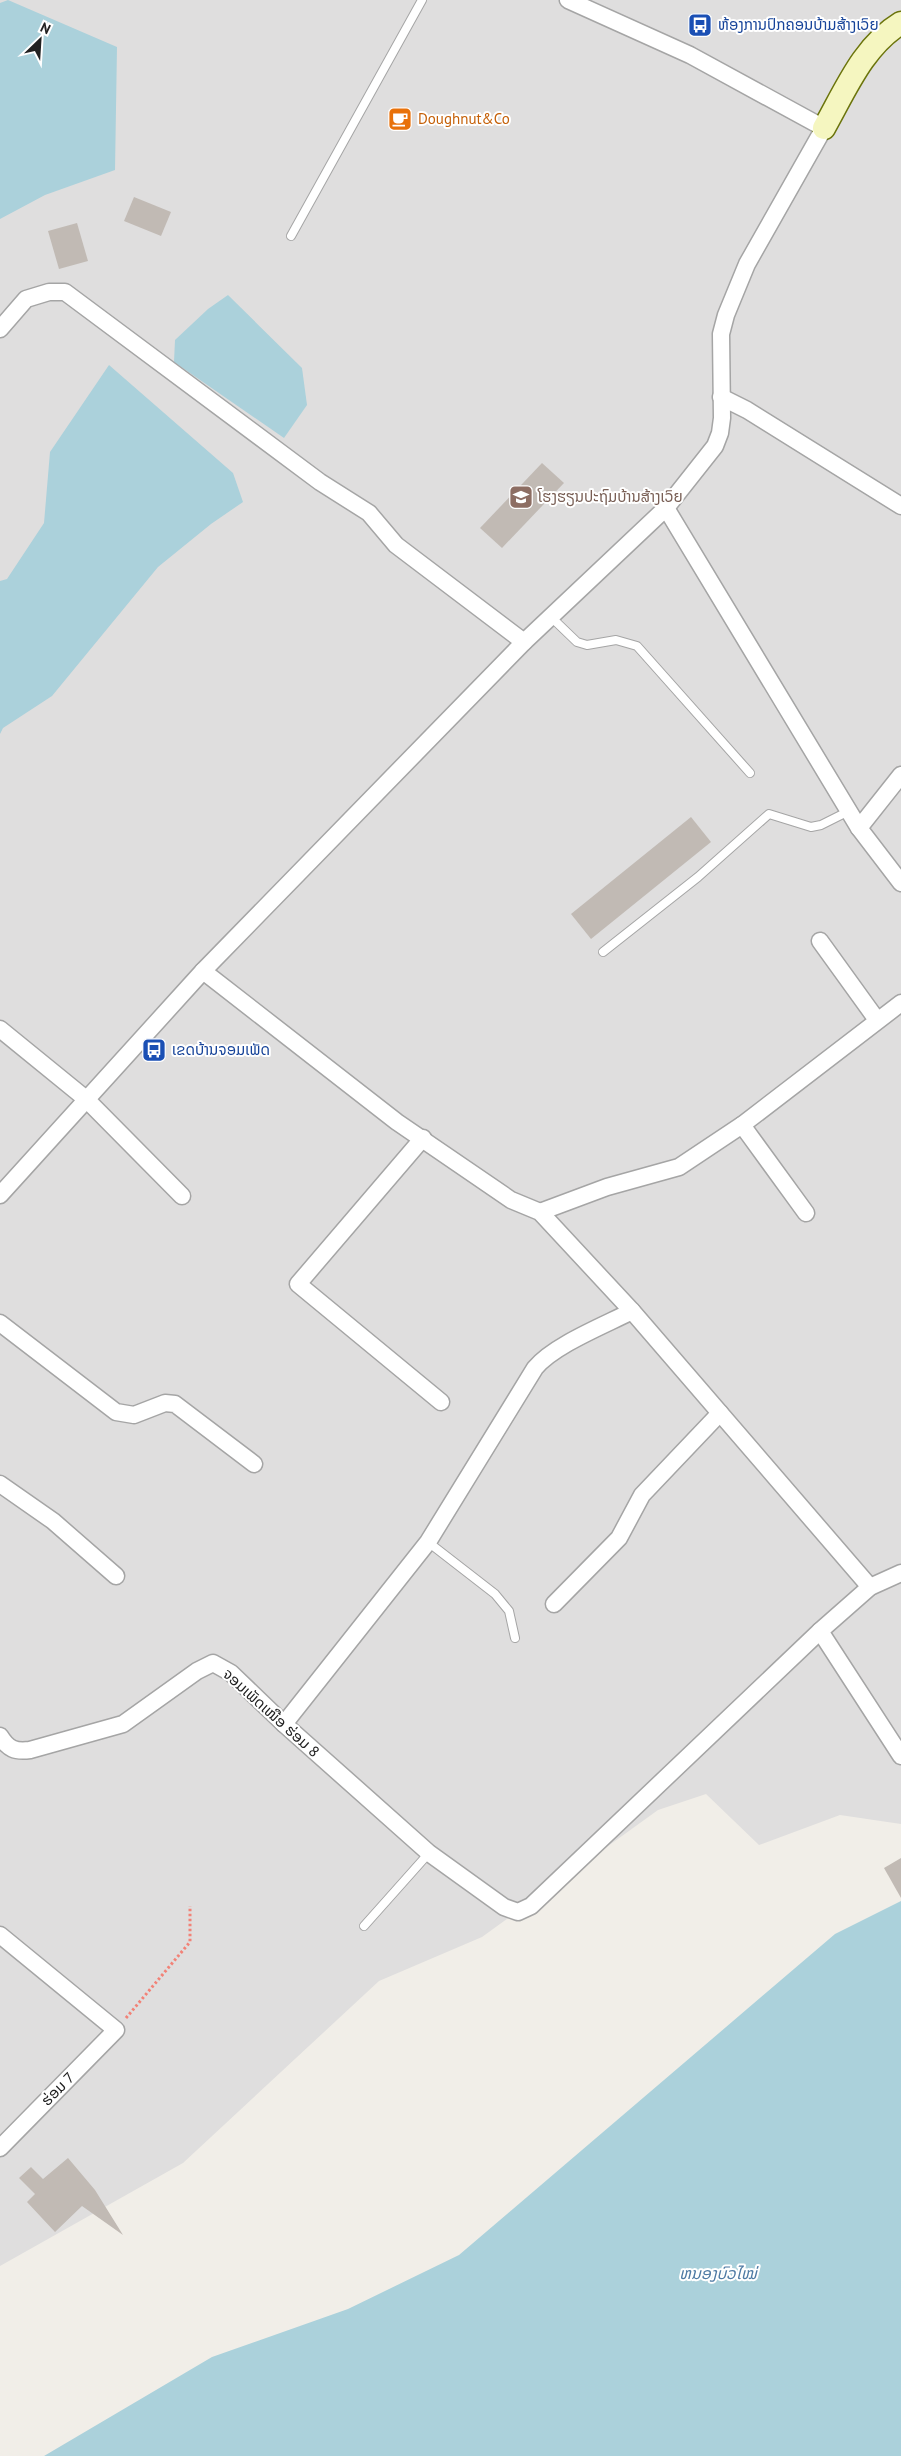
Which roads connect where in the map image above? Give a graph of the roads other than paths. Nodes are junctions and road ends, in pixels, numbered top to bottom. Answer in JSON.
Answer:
{"nodes":[{"id":1,"x":422,"y":0,"type":"edge"},
{"id":2,"x":568,"y":0,"type":"edge"},
{"id":3,"x":901,"y":23,"type":"edge"},
{"id":4,"x":824,"y":128,"type":"junction"},
{"id":5,"x":291,"y":236,"type":"dead end"},
{"id":6,"x":0,"y":329,"type":"edge"},
{"id":7,"x":721,"y":397,"type":"junction"},
{"id":8,"x":901,"y":506,"type":"edge"},
{"id":9,"x":666,"y":508,"type":"junction"},
{"id":10,"x":552,"y":617,"type":"junction"},
{"id":11,"x":524,"y":642,"type":"junction"},
{"id":12,"x":750,"y":773,"type":"dead end"},
{"id":13,"x":901,"y":775,"type":"edge"},
{"id":14,"x":849,"y":811,"type":"junction"},
{"id":15,"x":859,"y":828,"type":"junction"},
{"id":16,"x":901,"y":884,"type":"edge"},
{"id":17,"x":820,"y":941,"type":"dead end"},
{"id":18,"x":603,"y":952,"type":"dead end"},
{"id":19,"x":203,"y":972,"type":"junction"},
{"id":20,"x":901,"y":1003,"type":"edge"},
{"id":21,"x":877,"y":1020,"type":"junction"},
{"id":22,"x":0,"y":1029,"type":"edge"},
{"id":23,"x":86,"y":1099,"type":"junction"},
{"id":24,"x":742,"y":1126,"type":"junction"},
{"id":25,"x":423,"y":1138,"type":"junction"},
{"id":26,"x":0,"y":1195,"type":"edge"},
{"id":27,"x":182,"y":1196,"type":"dead end"},
{"id":28,"x":540,"y":1212,"type":"junction"},
{"id":29,"x":806,"y":1213,"type":"dead end"},
{"id":30,"x":632,"y":1311,"type":"junction"},
{"id":31,"x":0,"y":1323,"type":"edge"},
{"id":32,"x":441,"y":1402,"type":"dead end"},
{"id":33,"x":720,"y":1413,"type":"junction"},
{"id":34,"x":254,"y":1464,"type":"dead end"},
{"id":35,"x":0,"y":1484,"type":"edge"},
{"id":36,"x":428,"y":1542,"type":"junction"},
{"id":37,"x":901,"y":1573,"type":"edge"},
{"id":38,"x":116,"y":1576,"type":"dead end"},
{"id":39,"x":870,"y":1587,"type":"junction"},
{"id":40,"x":554,"y":1604,"type":"dead end"},
{"id":41,"x":820,"y":1631,"type":"junction"},
{"id":42,"x":515,"y":1638,"type":"dead end"},
{"id":43,"x":284,"y":1724,"type":"junction"},
{"id":44,"x":0,"y":1736,"type":"edge"},
{"id":45,"x":901,"y":1756,"type":"edge"},
{"id":46,"x":430,"y":1853,"type":"junction"},
{"id":47,"x":364,"y":1926,"type":"dead end"},
{"id":48,"x":0,"y":1935,"type":"edge"},
{"id":49,"x":0,"y":2148,"type":"edge"}],
"edges":[{"from":1,"to":5,"type":"lane"},
{"from":2,"to":4,"type":"street"},
{"from":3,"to":4,"type":"street"},
{"from":4,"to":7,"type":"street"},
{"from":6,"to":11,"type":"street"},
{"from":7,"to":8,"type":"street"},
{"from":7,"to":9,"type":"street"},
{"from":9,"to":10,"type":"street"},
{"from":9,"to":14,"type":"street"},
{"from":10,"to":11,"type":"street"},
{"from":10,"to":12,"type":"lane"},
{"from":11,"to":19,"type":"street"},
{"from":13,"to":15,"type":"street"},
{"from":14,"to":15,"type":"street"},
{"from":14,"to":18,"type":"lane"},
{"from":15,"to":16,"type":"street"},
{"from":17,"to":21,"type":"street"},
{"from":19,"to":23,"type":"street"},
{"from":19,"to":25,"type":"street"},
{"from":20,"to":21,"type":"street"},
{"from":21,"to":24,"type":"street"},
{"from":22,"to":23,"type":"street"},
{"from":23,"to":26,"type":"street"},
{"from":23,"to":27,"type":"street"},
{"from":24,"to":28,"type":"street"},
{"from":24,"to":29,"type":"street"},
{"from":25,"to":28,"type":"street"},
{"from":25,"to":32,"type":"street"},
{"from":28,"to":30,"type":"street"},
{"from":30,"to":33,"type":"street"},
{"from":30,"to":36,"type":"street"},
{"from":31,"to":34,"type":"street"},
{"from":33,"to":39,"type":"street"},
{"from":33,"to":40,"type":"street"},
{"from":35,"to":38,"type":"street"},
{"from":36,"to":42,"type":"lane"},
{"from":36,"to":43,"type":"street"},
{"from":37,"to":39,"type":"street"},
{"from":39,"to":41,"type":"street"},
{"from":41,"to":45,"type":"street"},
{"from":41,"to":46,"type":"street","name":"ຈອມເພັດເໜືອ ຮ່ອມ 8"},
{"from":43,"to":44,"type":"street","name":"ຈອມເພັດເໜືອ ຮ່ອມ 8"},
{"from":43,"to":46,"type":"street","name":"ຈອມເພັດເໜືອ ຮ່ອມ 8"},
{"from":46,"to":47,"type":"lane"},
{"from":48,"to":49,"type":"street","name":"ຮ່ອມ 7"}]}
